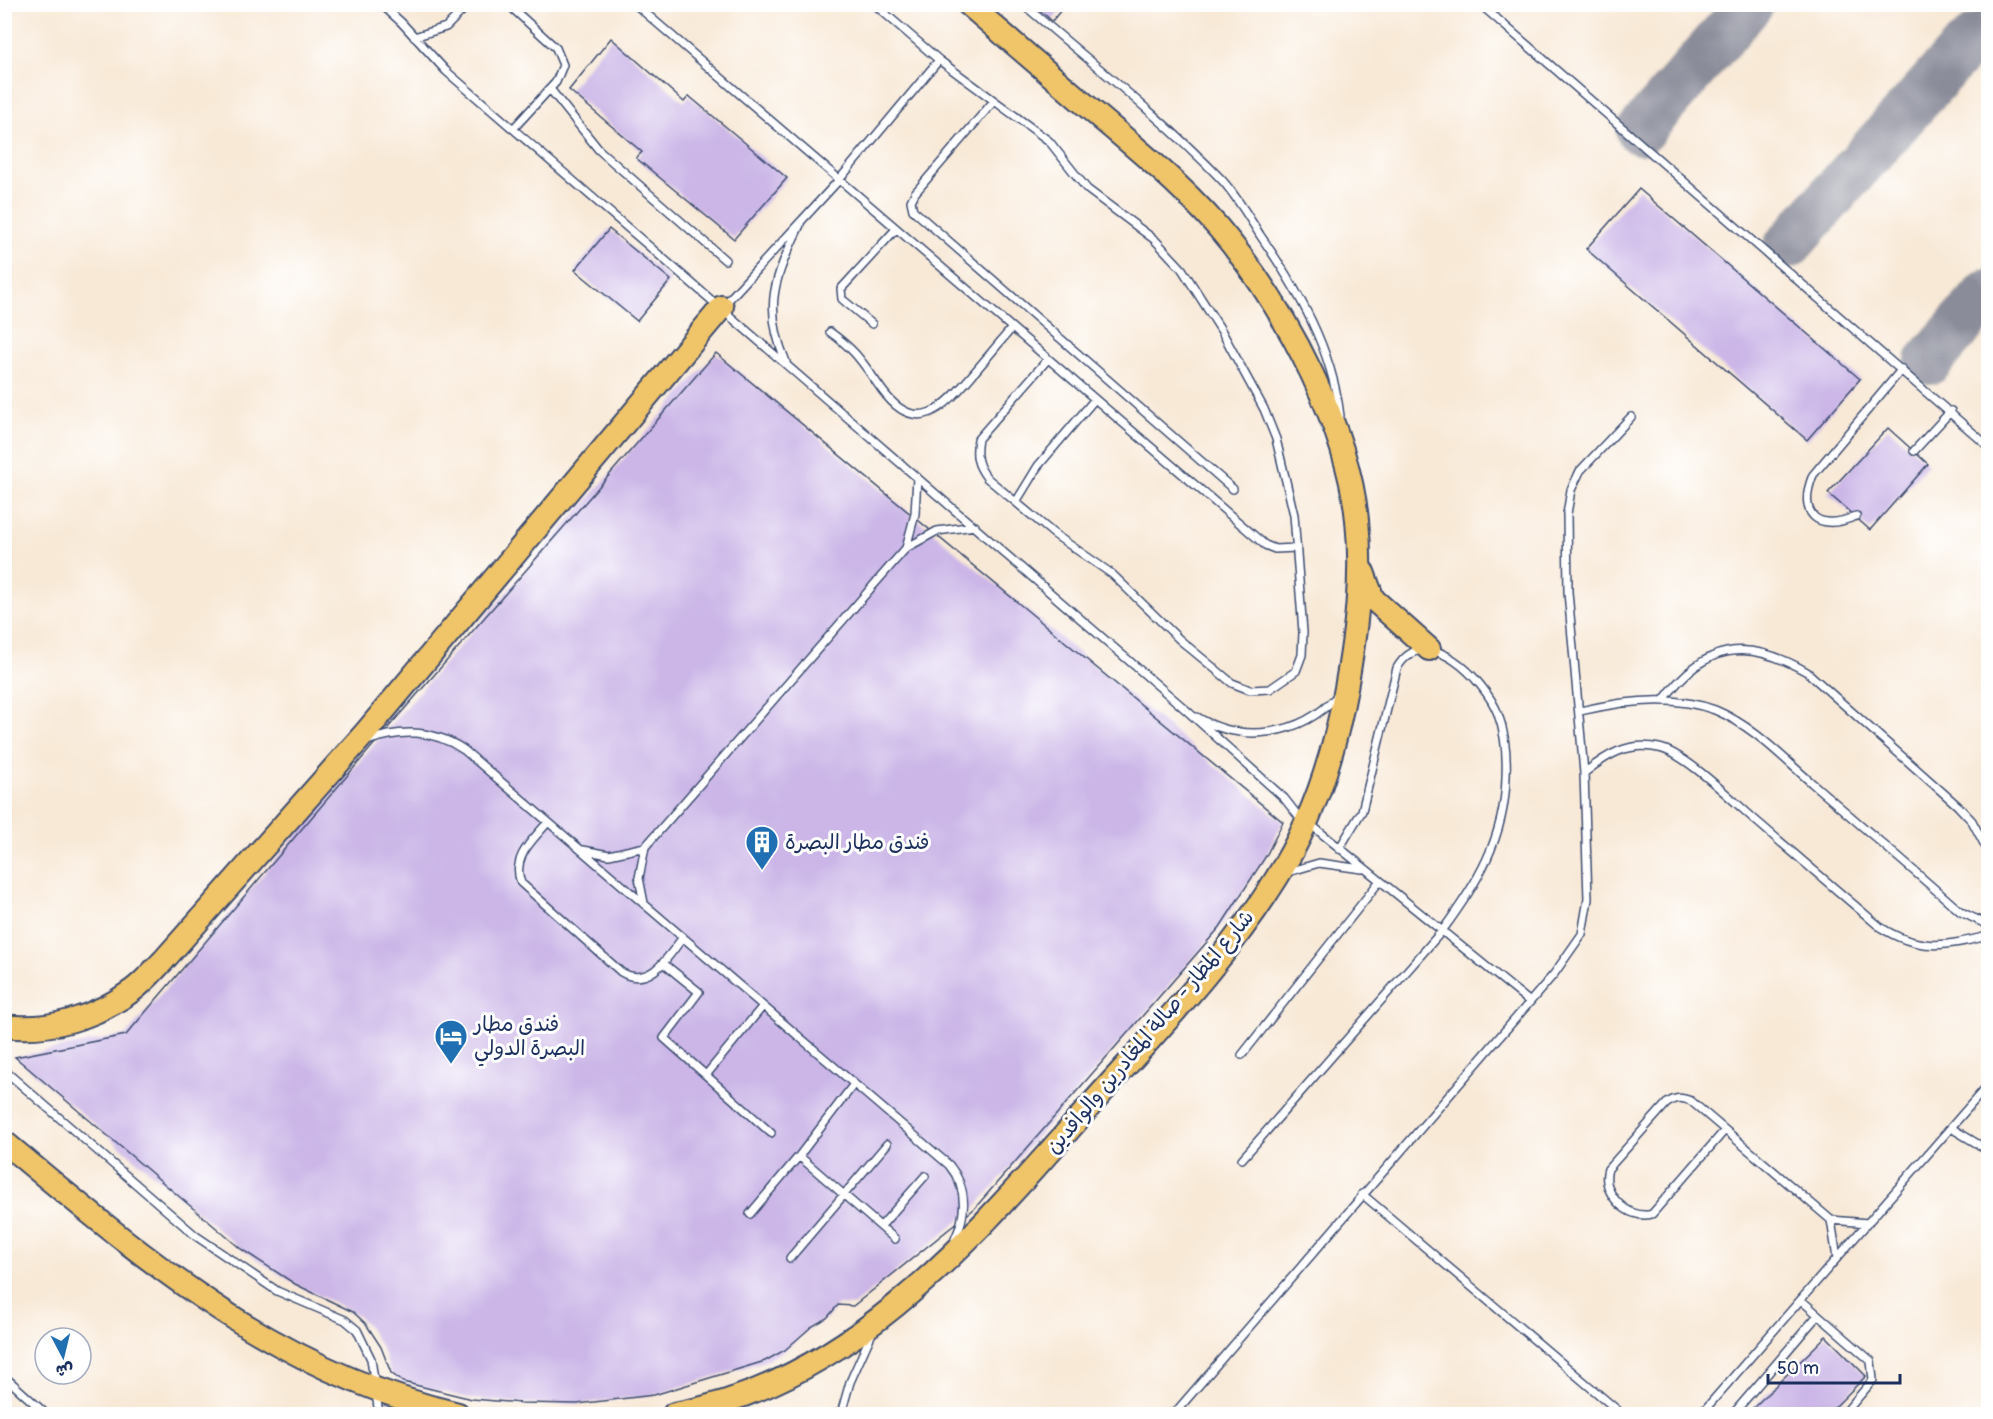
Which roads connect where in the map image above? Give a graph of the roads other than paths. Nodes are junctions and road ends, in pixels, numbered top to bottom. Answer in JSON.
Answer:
{"nodes":[{"id":1,"x":381,"y":4,"type":"edge"},
{"id":2,"x":469,"y":4,"type":"edge"},
{"id":3,"x":635,"y":4,"type":"edge"},
{"id":4,"x":874,"y":4,"type":"edge"},
{"id":5,"x":968,"y":4,"type":"edge"},
{"id":6,"x":1023,"y":4,"type":"edge"},
{"id":7,"x":1480,"y":4,"type":"edge"},
{"id":8,"x":512,"y":8,"type":"dead end"},
{"id":9,"x":414,"y":38,"type":"junction"},
{"id":10,"x":939,"y":60,"type":"junction"},
{"id":11,"x":550,"y":90,"type":"junction"},
{"id":12,"x":993,"y":102,"type":"junction"},
{"id":13,"x":513,"y":129,"type":"junction"},
{"id":14,"x":839,"y":180,"type":"junction"},
{"id":15,"x":803,"y":218,"type":"junction"},
{"id":16,"x":896,"y":229,"type":"junction"},
{"id":17,"x":726,"y":260,"type":"dead end"},
{"id":18,"x":722,"y":307,"type":"junction"},
{"id":19,"x":872,"y":324,"type":"dead end"},
{"id":20,"x":1012,"y":328,"type":"junction"},
{"id":21,"x":830,"y":332,"type":"dead end"},
{"id":22,"x":1048,"y":359,"type":"junction"},
{"id":23,"x":787,"y":364,"type":"junction"},
{"id":24,"x":1902,"y":369,"type":"junction"},
{"id":25,"x":1095,"y":399,"type":"junction"},
{"id":26,"x":1951,"y":411,"type":"junction"},
{"id":27,"x":1631,"y":417,"type":"dead end"},
{"id":28,"x":1989,"y":446,"type":"edge"},
{"id":29,"x":1914,"y":451,"type":"dead end"},
{"id":30,"x":1348,"y":466,"type":"junction"},
{"id":31,"x":917,"y":477,"type":"junction"},
{"id":32,"x":1233,"y":489,"type":"dead end"},
{"id":33,"x":1016,"y":502,"type":"junction"},
{"id":34,"x":1856,"y":516,"type":"dead end"},
{"id":35,"x":975,"y":526,"type":"junction"},
{"id":36,"x":1359,"y":545,"type":"junction"},
{"id":37,"x":906,"y":548,"type":"junction"},
{"id":38,"x":1298,"y":548,"type":"junction"},
{"id":39,"x":1429,"y":649,"type":"junction"},
{"id":40,"x":1347,"y":684,"type":"junction"},
{"id":41,"x":1663,"y":701,"type":"junction"},
{"id":42,"x":1185,"y":709,"type":"junction"},
{"id":43,"x":1580,"y":711,"type":"junction"},
{"id":44,"x":351,"y":750,"type":"junction"},
{"id":45,"x":1584,"y":773,"type":"junction"},
{"id":46,"x":548,"y":822,"type":"junction"},
{"id":47,"x":1306,"y":824,"type":"junction"},
{"id":48,"x":645,"y":847,"type":"junction"},
{"id":49,"x":1339,"y":849,"type":"junction"},
{"id":50,"x":581,"y":850,"type":"junction"},
{"id":51,"x":1989,"y":850,"type":"edge"},
{"id":52,"x":1363,"y":869,"type":"junction"},
{"id":53,"x":1278,"y":877,"type":"junction"},
{"id":54,"x":1379,"y":882,"type":"junction"},
{"id":55,"x":645,"y":904,"type":"junction"},
{"id":56,"x":1989,"y":925,"type":"edge"},
{"id":57,"x":1442,"y":931,"type":"junction"},
{"id":58,"x":1989,"y":936,"type":"edge"},
{"id":59,"x":683,"y":937,"type":"junction"},
{"id":60,"x":663,"y":963,"type":"junction"},
{"id":61,"x":1530,"y":1002,"type":"junction"},
{"id":62,"x":763,"y":1006,"type":"junction"},
{"id":63,"x":4,"y":1026,"type":"edge"},
{"id":64,"x":1242,"y":1055,"type":"dead end"},
{"id":65,"x":4,"y":1070,"type":"edge"},
{"id":66,"x":705,"y":1075,"type":"junction"},
{"id":67,"x":854,"y":1084,"type":"junction"},
{"id":68,"x":1989,"y":1085,"type":"edge"},
{"id":69,"x":1952,"y":1128,"type":"junction"},
{"id":70,"x":1725,"y":1130,"type":"junction"},
{"id":71,"x":771,"y":1133,"type":"dead end"},
{"id":72,"x":4,"y":1142,"type":"edge"},
{"id":73,"x":887,"y":1144,"type":"dead end"},
{"id":74,"x":1989,"y":1150,"type":"edge"},
{"id":75,"x":799,"y":1156,"type":"junction"},
{"id":76,"x":1242,"y":1159,"type":"dead end"},
{"id":77,"x":925,"y":1176,"type":"dead end"},
{"id":78,"x":844,"y":1194,"type":"junction"},
{"id":79,"x":1362,"y":1194,"type":"junction"},
{"id":80,"x":750,"y":1214,"type":"dead end"},
{"id":81,"x":1831,"y":1220,"type":"junction"},
{"id":82,"x":1868,"y":1223,"type":"junction"},
{"id":83,"x":881,"y":1226,"type":"junction"},
{"id":84,"x":896,"y":1239,"type":"dead end"},
{"id":85,"x":790,"y":1258,"type":"dead end"},
{"id":86,"x":1838,"y":1258,"type":"junction"},
{"id":87,"x":942,"y":1265,"type":"junction"},
{"id":88,"x":1801,"y":1300,"type":"junction"},
{"id":89,"x":1818,"y":1315,"type":"junction"},
{"id":90,"x":879,"y":1319,"type":"junction"},
{"id":91,"x":4,"y":1376,"type":"edge"},
{"id":92,"x":376,"y":1391,"type":"junction"},
{"id":93,"x":46,"y":1414,"type":"edge"},
{"id":94,"x":379,"y":1414,"type":"edge"},
{"id":95,"x":458,"y":1414,"type":"edge"},
{"id":96,"x":674,"y":1414,"type":"edge"},
{"id":97,"x":841,"y":1414,"type":"edge"},
{"id":98,"x":1174,"y":1414,"type":"edge"},
{"id":99,"x":1622,"y":1414,"type":"edge"},
{"id":100,"x":1701,"y":1414,"type":"edge"},
{"id":101,"x":1733,"y":1414,"type":"edge"},
{"id":102,"x":1844,"y":1414,"type":"edge"}],
"edges":[{"from":1,"to":9,"type":"lane"},
{"from":2,"to":9,"type":"lane"},
{"from":3,"to":14,"type":"lane"},
{"from":4,"to":10,"type":"lane"},
{"from":5,"to":30,"type":"highway","name":"شارع المطار - صالة المغادرين والوافدين"},
{"from":6,"to":30,"type":"lane"},
{"from":7,"to":24,"type":"lane"},
{"from":8,"to":11,"type":"lane"},
{"from":9,"to":13,"type":"lane"},
{"from":10,"to":12,"type":"lane"},
{"from":10,"to":14,"type":"lane"},
{"from":11,"to":13,"type":"lane"},
{"from":11,"to":17,"type":"lane"},
{"from":12,"to":32,"type":"lane"},
{"from":12,"to":38,"type":"lane"},
{"from":13,"to":18,"type":"lane"},
{"from":14,"to":15,"type":"lane"},
{"from":14,"to":16,"type":"lane"},
{"from":15,"to":18,"type":"lane"},
{"from":15,"to":23,"type":"lane"},
{"from":16,"to":19,"type":"lane"},
{"from":16,"to":20,"type":"lane"},
{"from":18,"to":23,"type":"lane"},
{"from":18,"to":44,"type":"highway"},
{"from":20,"to":21,"type":"lane"},
{"from":20,"to":22,"type":"lane"},
{"from":22,"to":25,"type":"lane"},
{"from":22,"to":33,"type":"lane"},
{"from":23,"to":31,"type":"lane"},
{"from":24,"to":26,"type":"lane"},
{"from":24,"to":34,"type":"lane"},
{"from":25,"to":33,"type":"lane"},
{"from":25,"to":38,"type":"lane"},
{"from":26,"to":28,"type":"lane"},
{"from":26,"to":29,"type":"lane"},
{"from":27,"to":43,"type":"lane"},
{"from":30,"to":36,"type":"highway","name":"شارع المطار - صالة المغادرين والوافدين"},
{"from":31,"to":35,"type":"lane"},
{"from":31,"to":37,"type":"lane"},
{"from":33,"to":38,"type":"lane"},
{"from":35,"to":37,"type":"lane"},
{"from":35,"to":42,"type":"lane"},
{"from":36,"to":39,"type":"highway"},
{"from":36,"to":40,"type":"highway","name":"شارع المطار - صالة المغادرين والوافدين"},
{"from":37,"to":48,"type":"lane"},
{"from":39,"to":49,"type":"lane"},
{"from":39,"to":57,"type":"lane"},
{"from":40,"to":42,"type":"lane"},
{"from":40,"to":47,"type":"highway","name":"شارع المطار - صالة المغادرين والوافدين"},
{"from":41,"to":43,"type":"lane"},
{"from":41,"to":51,"type":"lane"},
{"from":41,"to":56,"type":"lane"},
{"from":42,"to":47,"type":"lane"},
{"from":43,"to":45,"type":"lane"},
{"from":44,"to":46,"type":"lane"},
{"from":44,"to":63,"type":"highway"},
{"from":45,"to":58,"type":"lane"},
{"from":45,"to":61,"type":"lane"},
{"from":46,"to":50,"type":"lane"},
{"from":46,"to":60,"type":"lane"},
{"from":47,"to":49,"type":"lane"},
{"from":47,"to":53,"type":"highway","name":"شارع المطار - صالة المغادرين والوافدين"},
{"from":48,"to":50,"type":"lane"},
{"from":48,"to":55,"type":"lane"},
{"from":49,"to":52,"type":"lane"},
{"from":50,"to":55,"type":"lane"},
{"from":52,"to":53,"type":"lane"},
{"from":52,"to":54,"type":"lane"},
{"from":53,"to":87,"type":"highway","name":"شارع المطار - صالة المغادرين والوافدين"},
{"from":54,"to":57,"type":"lane"},
{"from":54,"to":64,"type":"lane"},
{"from":55,"to":59,"type":"lane"},
{"from":57,"to":61,"type":"lane"},
{"from":57,"to":76,"type":"lane"},
{"from":59,"to":60,"type":"lane"},
{"from":59,"to":62,"type":"lane"},
{"from":60,"to":66,"type":"lane"},
{"from":61,"to":79,"type":"lane"},
{"from":62,"to":66,"type":"lane"},
{"from":62,"to":67,"type":"lane"},
{"from":65,"to":92,"type":"lane"},
{"from":66,"to":71,"type":"lane"},
{"from":67,"to":75,"type":"lane"},
{"from":67,"to":87,"type":"lane"},
{"from":68,"to":69,"type":"lane"},
{"from":69,"to":74,"type":"lane"},
{"from":69,"to":82,"type":"lane"},
{"from":70,"to":70,"type":"lane"},
{"from":70,"to":81,"type":"lane"},
{"from":72,"to":92,"type":"highway"},
{"from":73,"to":78,"type":"lane"},
{"from":75,"to":78,"type":"lane"},
{"from":75,"to":80,"type":"lane"},
{"from":77,"to":83,"type":"lane"},
{"from":78,"to":83,"type":"lane"},
{"from":78,"to":85,"type":"lane"},
{"from":79,"to":98,"type":"lane"},
{"from":79,"to":99,"type":"lane"},
{"from":81,"to":82,"type":"lane"},
{"from":81,"to":86,"type":"lane"},
{"from":82,"to":86,"type":"lane"},
{"from":83,"to":84,"type":"lane"},
{"from":86,"to":88,"type":"lane"},
{"from":87,"to":90,"type":"highway","name":"شارع المطار - صالة المغادرين والوافدين"},
{"from":88,"to":89,"type":"lane"},
{"from":88,"to":100,"type":"lane"},
{"from":89,"to":101,"type":"lane"},
{"from":89,"to":102,"type":"lane"},
{"from":90,"to":96,"type":"highway","name":"شارع المطار - صالة المغادرين والوافدين"},
{"from":90,"to":97,"type":"lane"},
{"from":91,"to":93,"type":"lane"},
{"from":92,"to":94,"type":"lane"},
{"from":92,"to":95,"type":"highway"}]}
